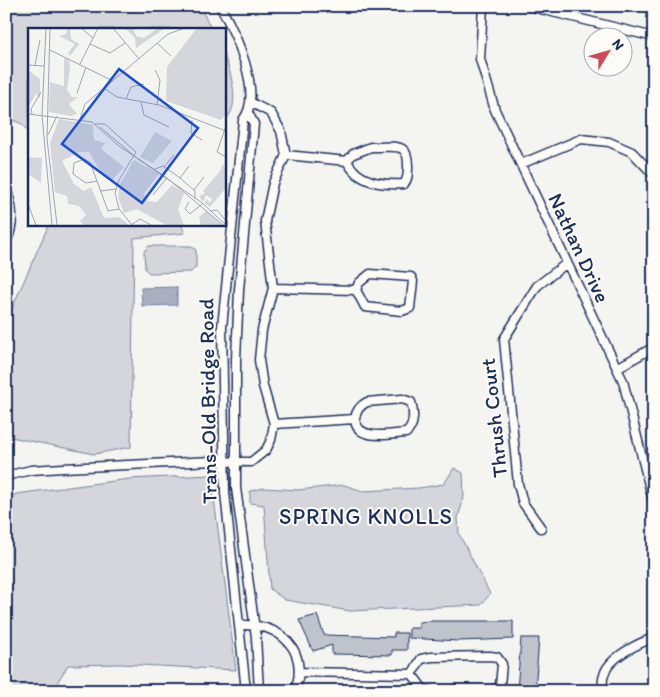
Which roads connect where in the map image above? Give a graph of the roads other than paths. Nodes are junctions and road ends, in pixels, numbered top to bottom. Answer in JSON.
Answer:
{"nodes":[{"id":1,"x":220,"y":6,"type":"edge"},
{"id":2,"x":483,"y":6,"type":"edge"},
{"id":3,"x":528,"y":6,"type":"edge"},
{"id":4,"x":564,"y":6,"type":"edge"},
{"id":5,"x":566,"y":16,"type":"junction"},
{"id":6,"x":654,"y":38,"type":"edge"},
{"id":7,"x":250,"y":102,"type":"junction"},
{"id":8,"x":248,"y":113,"type":"junction"},
{"id":9,"x":286,"y":155,"type":"junction"},
{"id":10,"x":347,"y":161,"type":"junction"},
{"id":11,"x":520,"y":164,"type":"junction"},
{"id":12,"x":654,"y":176,"type":"edge"},
{"id":13,"x":6,"y":187,"type":"edge"},
{"id":14,"x":6,"y":243,"type":"edge"},
{"id":15,"x":567,"y":263,"type":"junction"},
{"id":16,"x":273,"y":288,"type":"junction"},
{"id":17,"x":356,"y":290,"type":"junction"},
{"id":18,"x":654,"y":347,"type":"edge"},
{"id":19,"x":617,"y":368,"type":"junction"},
{"id":20,"x":355,"y":419,"type":"junction"},
{"id":21,"x":274,"y":424,"type":"junction"},
{"id":22,"x":225,"y":462,"type":"junction"},
{"id":23,"x":237,"y":462,"type":"junction"},
{"id":24,"x":6,"y":476,"type":"edge"},
{"id":25,"x":654,"y":505,"type":"edge"},
{"id":26,"x":540,"y":528,"type":"dead end"},
{"id":27,"x":255,"y":624,"type":"junction"},
{"id":28,"x":240,"y":625,"type":"junction"},
{"id":29,"x":654,"y":638,"type":"edge"},
{"id":30,"x":299,"y":672,"type":"junction"},
{"id":31,"x":412,"y":674,"type":"junction"},
{"id":32,"x":246,"y":691,"type":"edge"},
{"id":33,"x":259,"y":691,"type":"edge"},
{"id":34,"x":295,"y":691,"type":"edge"},
{"id":35,"x":429,"y":691,"type":"edge"},
{"id":36,"x":493,"y":691,"type":"edge"},
{"id":37,"x":602,"y":691,"type":"edge"}],
"edges":[{"from":1,"to":7,"type":"street","name":"Trans-Old Bridge Road"},
{"from":2,"to":11,"type":"street","name":"Nathan Drive"},
{"from":3,"to":5,"type":"street"},
{"from":4,"to":5,"type":"street"},
{"from":5,"to":6,"type":"street"},
{"from":7,"to":8,"type":"street","name":"Trans-Old Bridge Road"},
{"from":7,"to":9,"type":"street"},
{"from":8,"to":22,"type":"street","name":"Trans-Old Bridge Road"},
{"from":8,"to":23,"type":"street","name":"Trans-Old Bridge Road"},
{"from":9,"to":10,"type":"street"},
{"from":9,"to":16,"type":"street"},
{"from":10,"to":10,"type":"street"},
{"from":11,"to":12,"type":"street"},
{"from":11,"to":15,"type":"street","name":"Nathan Drive"},
{"from":13,"to":14,"type":"street"},
{"from":15,"to":19,"type":"street","name":"Nathan Drive"},
{"from":15,"to":26,"type":"street","name":"Thrush Court"},
{"from":16,"to":17,"type":"street"},
{"from":16,"to":21,"type":"street"},
{"from":17,"to":17,"type":"street"},
{"from":18,"to":19,"type":"street"},
{"from":19,"to":25,"type":"street","name":"Nathan Drive"},
{"from":20,"to":20,"type":"street"},
{"from":20,"to":21,"type":"street"},
{"from":21,"to":23,"type":"street"},
{"from":22,"to":23,"type":"street"},
{"from":22,"to":24,"type":"street"},
{"from":22,"to":28,"type":"street","name":"Trans-Old Bridge Road"},
{"from":23,"to":27,"type":"street","name":"Trans-Old Bridge Road"},
{"from":27,"to":28,"type":"street"},
{"from":27,"to":30,"type":"street"},
{"from":27,"to":33,"type":"street","name":"Trans-Old Bridge Road"},
{"from":28,"to":32,"type":"street","name":"Trans-Old Bridge Road"},
{"from":29,"to":37,"type":"street"},
{"from":30,"to":31,"type":"street"},
{"from":30,"to":34,"type":"street"},
{"from":31,"to":35,"type":"street"},
{"from":31,"to":36,"type":"street"}]}
